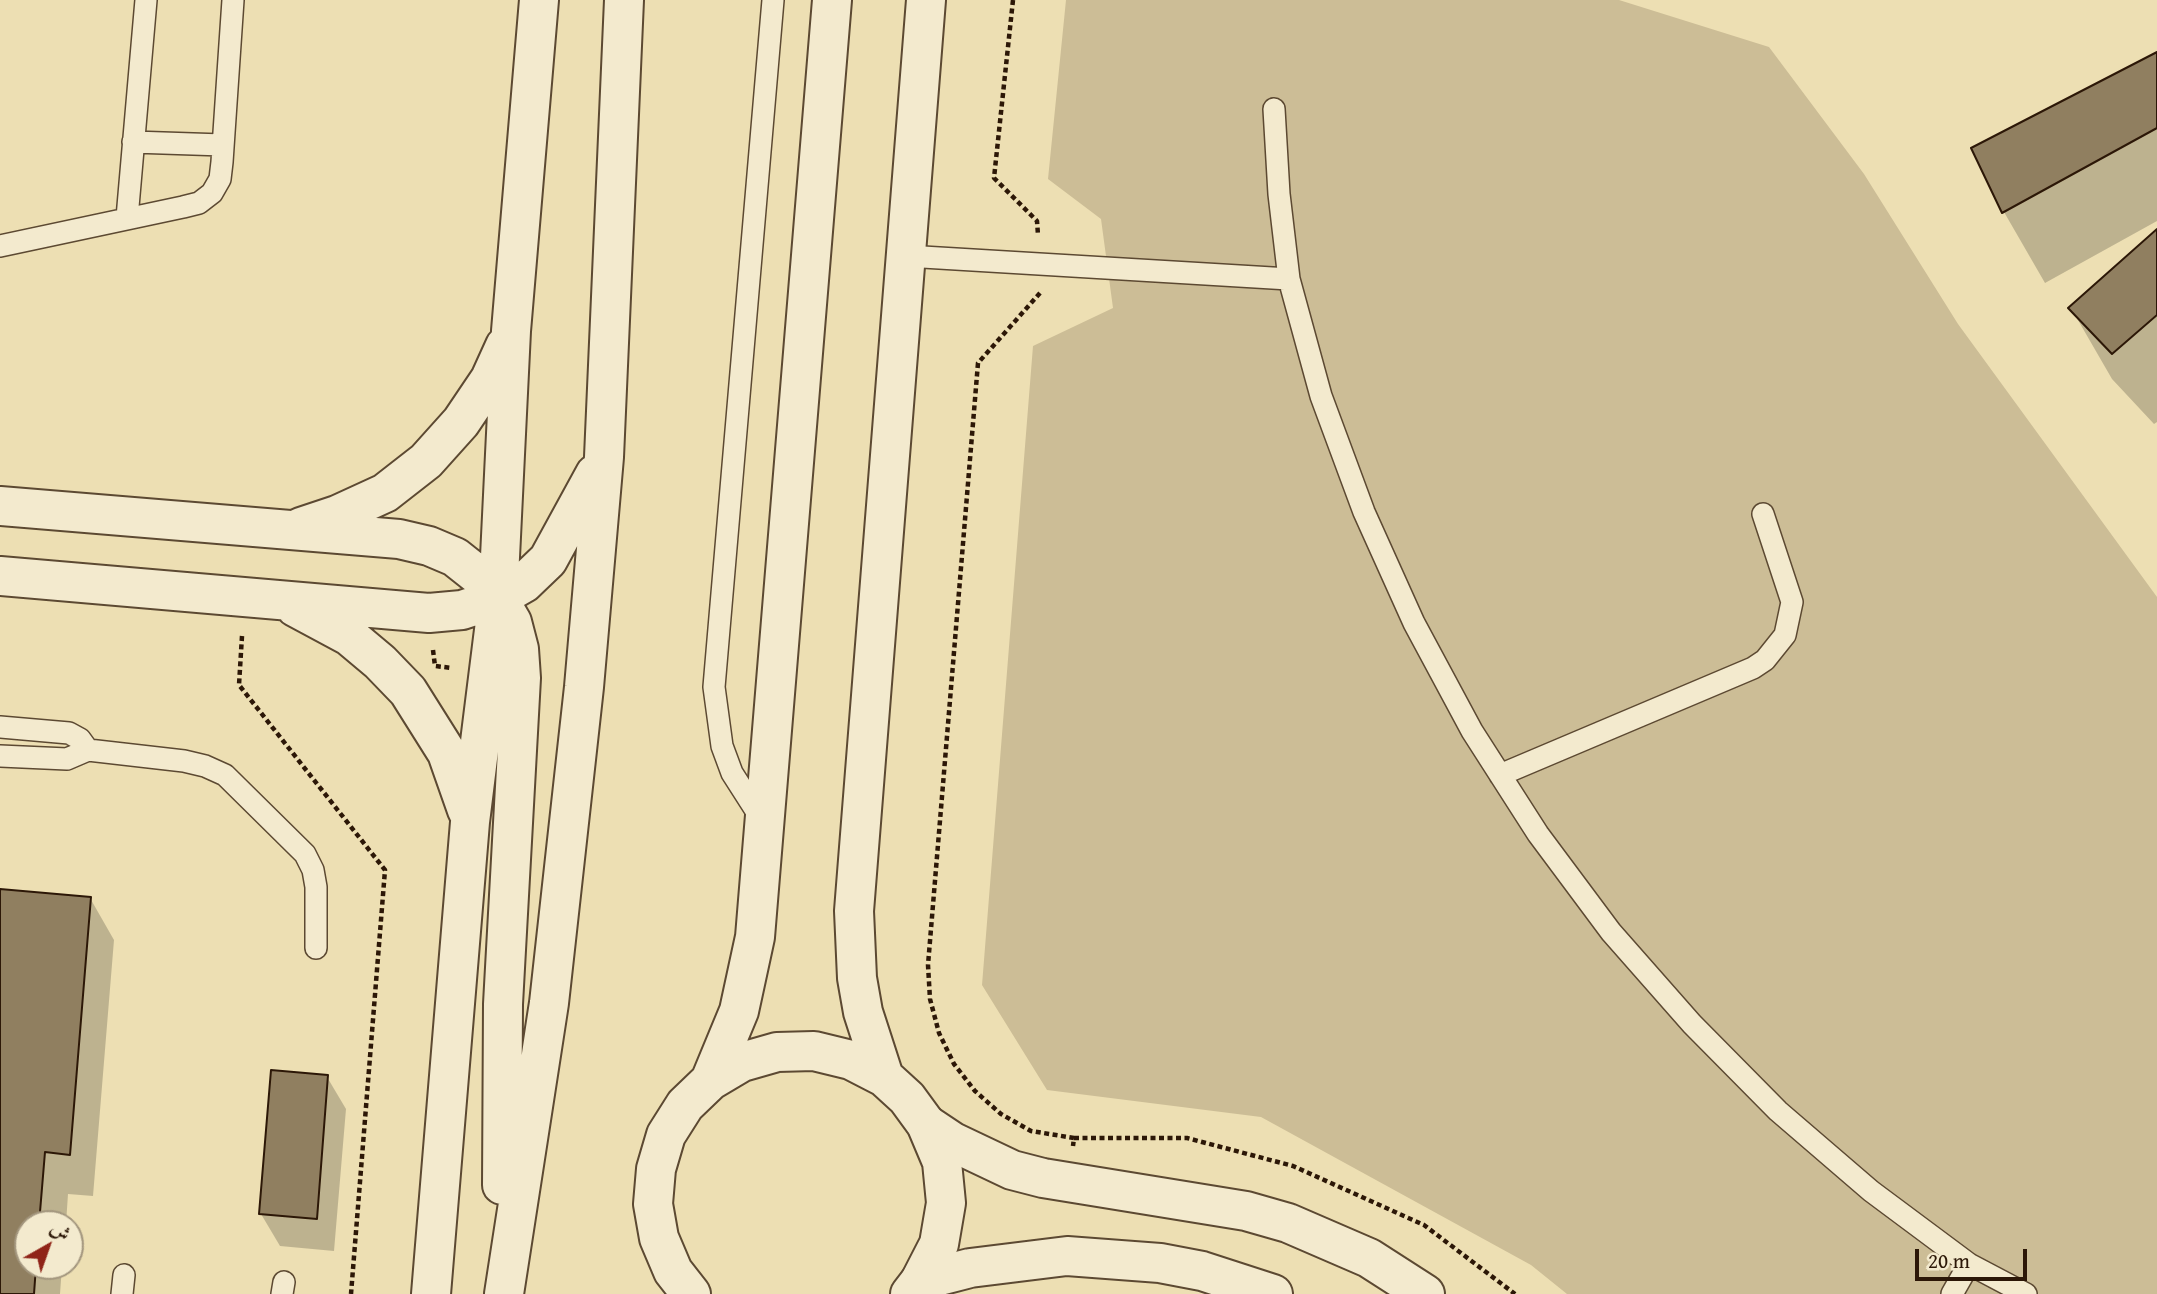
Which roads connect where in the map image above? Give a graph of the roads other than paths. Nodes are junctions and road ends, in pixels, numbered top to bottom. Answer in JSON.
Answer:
{"nodes":[{"id":1,"x":145,"y":0,"type":"edge"},
{"id":2,"x":233,"y":0,"type":"edge"},
{"id":3,"x":539,"y":0,"type":"edge"},
{"id":4,"x":624,"y":0,"type":"edge"},
{"id":5,"x":772,"y":0,"type":"edge"},
{"id":6,"x":832,"y":0,"type":"edge"},
{"id":7,"x":926,"y":0,"type":"edge"},
{"id":8,"x":1273,"y":109,"type":"dead end"},
{"id":9,"x":133,"y":142,"type":"junction"},
{"id":10,"x":223,"y":145,"type":"junction"},
{"id":11,"x":127,"y":218,"type":"junction"},
{"id":12,"x":0,"y":246,"type":"edge"},
{"id":13,"x":906,"y":256,"type":"junction"},
{"id":14,"x":1289,"y":279,"type":"junction"},
{"id":15,"x":511,"y":331,"type":"junction"},
{"id":16,"x":604,"y":457,"type":"junction"},
{"id":17,"x":0,"y":506,"type":"edge"},
{"id":18,"x":1763,"y":514,"type":"dead end"},
{"id":19,"x":290,"y":531,"type":"junction"},
{"id":20,"x":0,"y":576,"type":"edge"},
{"id":21,"x":498,"y":598,"type":"junction"},
{"id":22,"x":277,"y":600,"type":"junction"},
{"id":23,"x":0,"y":727,"type":"edge"},
{"id":24,"x":88,"y":750,"type":"junction"},
{"id":25,"x":0,"y":756,"type":"edge"},
{"id":26,"x":1500,"y":775,"type":"junction"},
{"id":27,"x":470,"y":822,"type":"junction"},
{"id":28,"x":764,"y":823,"type":"junction"},
{"id":29,"x":316,"y":948,"type":"dead end"},
{"id":30,"x":884,"y":1077,"type":"junction"},
{"id":31,"x":709,"y":1081,"type":"junction"},
{"id":32,"x":926,"y":1124,"type":"junction"},
{"id":33,"x":1969,"y":1264,"type":"junction"},
{"id":34,"x":915,"y":1288,"type":"edge"},
{"id":35,"x":504,"y":1291,"type":"edge"},
{"id":36,"x":431,"y":1294,"type":"edge"},
{"id":37,"x":691,"y":1294,"type":"edge"},
{"id":38,"x":1273,"y":1294,"type":"edge"},
{"id":39,"x":1425,"y":1294,"type":"edge"},
{"id":40,"x":1952,"y":1294,"type":"edge"},
{"id":41,"x":2026,"y":1294,"type":"edge"}],
"edges":[{"from":1,"to":9,"type":"lane"},
{"from":2,"to":10,"type":"lane"},
{"from":3,"to":15,"type":"street"},
{"from":4,"to":16,"type":"street"},
{"from":5,"to":28,"type":"lane"},
{"from":6,"to":28,"type":"street"},
{"from":7,"to":13,"type":"street"},
{"from":8,"to":14,"type":"lane"},
{"from":9,"to":10,"type":"lane"},
{"from":9,"to":11,"type":"lane"},
{"from":10,"to":11,"type":"lane"},
{"from":11,"to":12,"type":"lane"},
{"from":13,"to":14,"type":"lane"},
{"from":13,"to":30,"type":"street"},
{"from":14,"to":26,"type":"lane"},
{"from":15,"to":19,"type":"street"},
{"from":15,"to":21,"type":"street"},
{"from":16,"to":21,"type":"street"},
{"from":16,"to":35,"type":"street"},
{"from":17,"to":19,"type":"street"},
{"from":18,"to":26,"type":"lane"},
{"from":19,"to":21,"type":"street"},
{"from":20,"to":22,"type":"street"},
{"from":21,"to":22,"type":"street"},
{"from":21,"to":27,"type":"street"},
{"from":21,"to":35,"type":"street"},
{"from":22,"to":27,"type":"street"},
{"from":23,"to":24,"type":"lane"},
{"from":24,"to":25,"type":"lane"},
{"from":24,"to":29,"type":"lane"},
{"from":26,"to":33,"type":"lane"},
{"from":27,"to":36,"type":"street"},
{"from":28,"to":31,"type":"street"},
{"from":30,"to":31,"type":"street"},
{"from":30,"to":32,"type":"street"},
{"from":31,"to":37,"type":"street"},
{"from":32,"to":34,"type":"street"},
{"from":32,"to":39,"type":"street"},
{"from":33,"to":40,"type":"lane"},
{"from":33,"to":41,"type":"lane"},
{"from":34,"to":38,"type":"street"}]}
